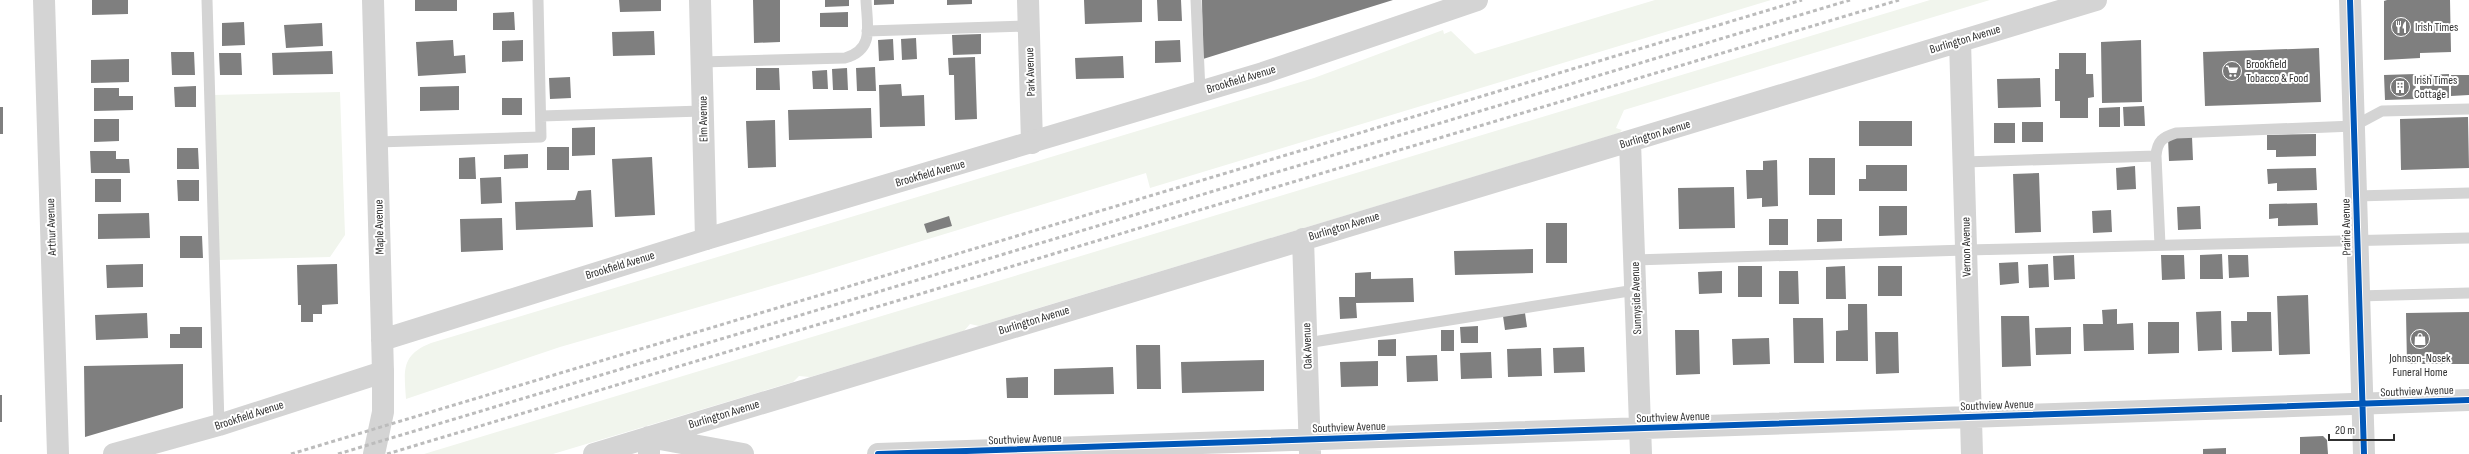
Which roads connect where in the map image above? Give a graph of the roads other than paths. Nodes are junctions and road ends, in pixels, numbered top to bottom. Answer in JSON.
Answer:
{"nodes":[{"id":1,"x":44,"y":0,"type":"edge"},
{"id":2,"x":207,"y":0,"type":"edge"},
{"id":3,"x":373,"y":0,"type":"edge"},
{"id":4,"x":538,"y":0,"type":"edge"},
{"id":5,"x":700,"y":0,"type":"edge"},
{"id":6,"x":866,"y":0,"type":"edge"},
{"id":7,"x":1028,"y":0,"type":"edge"},
{"id":8,"x":1196,"y":0,"type":"edge"},
{"id":9,"x":1477,"y":0,"type":"edge"},
{"id":10,"x":2096,"y":0,"type":"edge"},
{"id":11,"x":2350,"y":0,"type":"edge"},
{"id":12,"x":1028,"y":26,"type":"junction"},
{"id":13,"x":867,"y":32,"type":"junction"},
{"id":14,"x":1960,"y":41,"type":"junction"},
{"id":15,"x":701,"y":62,"type":"junction"},
{"id":16,"x":1200,"y":92,"type":"junction"},
{"id":17,"x":2469,"y":109,"type":"edge"},
{"id":18,"x":702,"y":110,"type":"junction"},
{"id":19,"x":541,"y":116,"type":"junction"},
{"id":20,"x":2354,"y":126,"type":"junction"},
{"id":21,"x":377,"y":142,"type":"junction"},
{"id":22,"x":1630,"y":142,"type":"junction"},
{"id":23,"x":1032,"y":143,"type":"junction"},
{"id":24,"x":2156,"y":156,"type":"junction"},
{"id":25,"x":1964,"y":162,"type":"junction"},
{"id":26,"x":2469,"y":193,"type":"edge"},
{"id":27,"x":2356,"y":196,"type":"junction"},
{"id":28,"x":2469,"y":238,"type":"edge"},
{"id":29,"x":706,"y":239,"type":"junction"},
{"id":30,"x":1303,"y":239,"type":"junction"},
{"id":31,"x":2358,"y":240,"type":"junction"},
{"id":32,"x":2160,"y":245,"type":"junction"},
{"id":33,"x":1966,"y":250,"type":"junction"},
{"id":34,"x":1634,"y":260,"type":"junction"},
{"id":35,"x":1635,"y":290,"type":"junction"},
{"id":36,"x":2469,"y":293,"type":"edge"},
{"id":37,"x":2358,"y":296,"type":"junction"},
{"id":38,"x":382,"y":340,"type":"junction"},
{"id":39,"x":1307,"y":343,"type":"junction"},
{"id":40,"x":383,"y":372,"type":"junction"},
{"id":41,"x":2469,"y":400,"type":"edge"},
{"id":42,"x":2362,"y":405,"type":"junction"},
{"id":43,"x":1970,"y":417,"type":"junction"},
{"id":44,"x":219,"y":425,"type":"junction"},
{"id":45,"x":1641,"y":429,"type":"junction"},
{"id":46,"x":649,"y":446,"type":"edge"},
{"id":47,"x":1309,"y":447,"type":"edge"},
{"id":48,"x":978,"y":453,"type":"edge"},
{"id":49,"x":58,"y":454,"type":"edge"},
{"id":50,"x":114,"y":454,"type":"edge"},
{"id":51,"x":374,"y":454,"type":"edge"},
{"id":52,"x":594,"y":454,"type":"edge"},
{"id":53,"x":743,"y":454,"type":"edge"},
{"id":54,"x":878,"y":454,"type":"edge"},
{"id":55,"x":1641,"y":454,"type":"edge"},
{"id":56,"x":1972,"y":454,"type":"edge"},
{"id":57,"x":2364,"y":454,"type":"edge"}],
"edges":[{"from":1,"to":49,"type":"street","name":"Arthur Avenue"},
{"from":2,"to":44,"type":"lane"},
{"from":3,"to":21,"type":"street","name":"Maple Avenue"},
{"from":4,"to":19,"type":"lane"},
{"from":5,"to":15,"type":"street","name":"Elm Avenue"},
{"from":6,"to":13,"type":"lane"},
{"from":7,"to":12,"type":"street","name":"Park Avenue"},
{"from":8,"to":16,"type":"lane"},
{"from":9,"to":16,"type":"street","name":"Brookfield Avenue"},
{"from":10,"to":14,"type":"street","name":"Burlington Avenue"},
{"from":11,"to":20,"type":"street","name":"Prairie Avenue"},
{"from":12,"to":13,"type":"lane"},
{"from":12,"to":23,"type":"street","name":"Park Avenue"},
{"from":13,"to":15,"type":"lane"},
{"from":14,"to":22,"type":"street","name":"Burlington Avenue"},
{"from":14,"to":25,"type":"street","name":"Vernon Avenue"},
{"from":15,"to":18,"type":"street","name":"Elm Avenue"},
{"from":16,"to":23,"type":"street","name":"Brookfield Avenue"},
{"from":17,"to":20,"type":"lane"},
{"from":18,"to":19,"type":"lane"},
{"from":18,"to":29,"type":"street","name":"Elm Avenue"},
{"from":19,"to":21,"type":"lane"},
{"from":20,"to":24,"type":"lane"},
{"from":20,"to":27,"type":"street","name":"Prairie Avenue"},
{"from":21,"to":38,"type":"street","name":"Maple Avenue"},
{"from":22,"to":30,"type":"street","name":"Burlington Avenue"},
{"from":22,"to":34,"type":"street","name":"Sunnyside Avenue"},
{"from":23,"to":29,"type":"street","name":"Brookfield Avenue"},
{"from":24,"to":25,"type":"lane"},
{"from":24,"to":32,"type":"lane"},
{"from":25,"to":33,"type":"street","name":"Vernon Avenue"},
{"from":26,"to":27,"type":"lane"},
{"from":27,"to":31,"type":"street","name":"Prairie Avenue"},
{"from":28,"to":31,"type":"lane"},
{"from":29,"to":38,"type":"street","name":"Brookfield Avenue"},
{"from":30,"to":39,"type":"street","name":"Oak Avenue"},
{"from":30,"to":46,"type":"street","name":"Burlington Avenue"},
{"from":31,"to":32,"type":"lane"},
{"from":31,"to":37,"type":"street","name":"Prairie Avenue"},
{"from":32,"to":33,"type":"lane"},
{"from":33,"to":34,"type":"lane"},
{"from":33,"to":43,"type":"street","name":"Vernon Avenue"},
{"from":34,"to":35,"type":"street","name":"Sunnyside Avenue"},
{"from":35,"to":39,"type":"lane"},
{"from":35,"to":45,"type":"street","name":"Sunnyside Avenue"},
{"from":36,"to":37,"type":"lane"},
{"from":37,"to":42,"type":"street","name":"Prairie Avenue"},
{"from":38,"to":40,"type":"street","name":"Maple Avenue"},
{"from":39,"to":47,"type":"street","name":"Oak Avenue"},
{"from":40,"to":44,"type":"street","name":"Brookfield Avenue"},
{"from":40,"to":51,"type":"street","name":"Maple Avenue"},
{"from":41,"to":42,"type":"street","name":"Southview Avenue"},
{"from":42,"to":43,"type":"street","name":"Southview Avenue"},
{"from":42,"to":57,"type":"street","name":"Prairie Avenue"},
{"from":43,"to":45,"type":"street","name":"Southview Avenue"},
{"from":43,"to":56,"type":"street","name":"Vernon Avenue"},
{"from":44,"to":50,"type":"street","name":"Brookfield Avenue"},
{"from":45,"to":47,"type":"street","name":"Southview Avenue"},
{"from":45,"to":55,"type":"street","name":"Sunnyside Avenue"},
{"from":46,"to":52,"type":"street","name":"Burlington Avenue"},
{"from":46,"to":53,"type":"street"},
{"from":47,"to":48,"type":"street","name":"Southview Avenue"},
{"from":48,"to":54,"type":"street","name":"Southview Avenue"}]}
